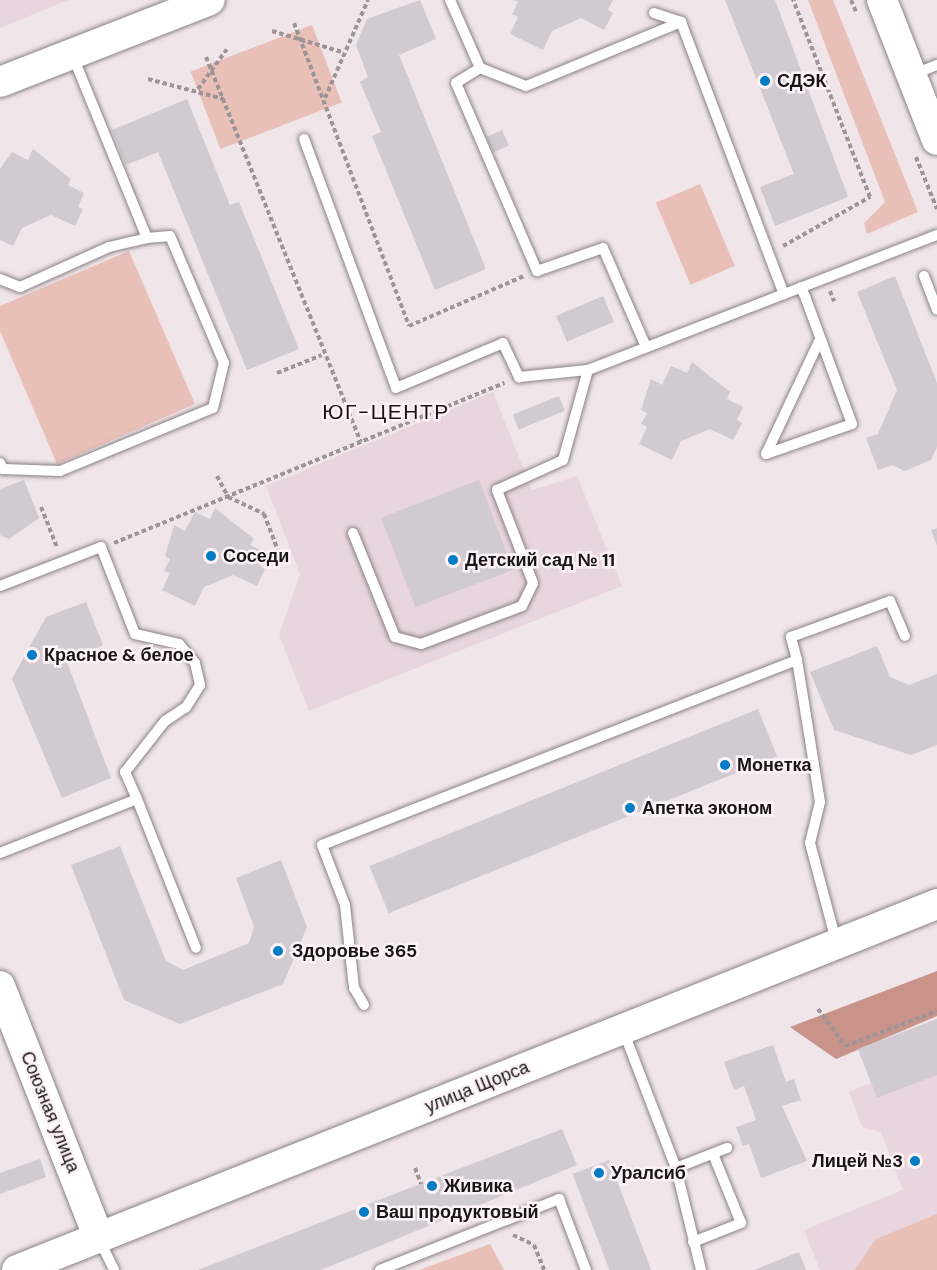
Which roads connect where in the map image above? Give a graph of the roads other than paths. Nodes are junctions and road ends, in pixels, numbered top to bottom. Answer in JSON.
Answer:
{"nodes":[{"id":1,"x":210,"y":0,"type":"edge"},
{"id":2,"x":450,"y":0,"type":"edge"},
{"id":3,"x":882,"y":0,"type":"edge"},
{"id":4,"x":654,"y":13,"type":"dead end"},
{"id":5,"x":681,"y":22,"type":"junction"},
{"id":6,"x":72,"y":54,"type":"junction"},
{"id":7,"x":480,"y":68,"type":"junction"},
{"id":8,"x":924,"y":70,"type":"edge"},
{"id":9,"x":0,"y":82,"type":"edge"},
{"id":10,"x":937,"y":138,"type":"edge"},
{"id":11,"x":304,"y":139,"type":"dead end"},
{"id":12,"x":937,"y":235,"type":"edge"},
{"id":13,"x":147,"y":238,"type":"junction"},
{"id":14,"x":924,"y":276,"type":"dead end"},
{"id":15,"x":0,"y":279,"type":"edge"},
{"id":16,"x":801,"y":287,"type":"junction"},
{"id":17,"x":784,"y":294,"type":"junction"},
{"id":18,"x":937,"y":310,"type":"edge"},
{"id":19,"x":820,"y":339,"type":"junction"},
{"id":20,"x":646,"y":348,"type":"junction"},
{"id":21,"x":588,"y":370,"type":"junction"},
{"id":22,"x":0,"y":463,"type":"edge"},
{"id":23,"x":353,"y":533,"type":"dead end"},
{"id":24,"x":0,"y":586,"type":"edge"},
{"id":25,"x":905,"y":636,"type":"dead end"},
{"id":26,"x":797,"y":660,"type":"junction"},
{"id":27,"x":137,"y":799,"type":"junction"},
{"id":28,"x":0,"y":853,"type":"edge"},
{"id":29,"x":937,"y":904,"type":"edge"},
{"id":30,"x":836,"y":944,"type":"junction"},
{"id":31,"x":196,"y":948,"type":"dead end"},
{"id":32,"x":0,"y":986,"type":"edge"},
{"id":33,"x":364,"y":1005,"type":"dead end"},
{"id":34,"x":623,"y":1030,"type":"junction"},
{"id":35,"x":727,"y":1148,"type":"dead end"},
{"id":36,"x":713,"y":1154,"type":"junction"},
{"id":37,"x":676,"y":1168,"type":"junction"},
{"id":38,"x":99,"y":1238,"type":"junction"},
{"id":39,"x":693,"y":1242,"type":"junction"},
{"id":40,"x":17,"y":1270,"type":"edge"},
{"id":41,"x":114,"y":1270,"type":"edge"},
{"id":42,"x":381,"y":1270,"type":"edge"},
{"id":43,"x":586,"y":1270,"type":"edge"},
{"id":44,"x":701,"y":1270,"type":"edge"}],
"edges":[{"from":1,"to":6,"type":"main road"},
{"from":2,"to":7,"type":"lane"},
{"from":3,"to":8,"type":"main road"},
{"from":4,"to":5,"type":"lane"},
{"from":5,"to":7,"type":"lane"},
{"from":5,"to":17,"type":"lane"},
{"from":6,"to":9,"type":"main road"},
{"from":6,"to":13,"type":"lane"},
{"from":7,"to":20,"type":"lane"},
{"from":8,"to":10,"type":"main road"},
{"from":11,"to":21,"type":"lane"},
{"from":12,"to":16,"type":"lane"},
{"from":13,"to":15,"type":"lane"},
{"from":13,"to":22,"type":"lane"},
{"from":14,"to":18,"type":"lane"},
{"from":16,"to":17,"type":"lane"},
{"from":16,"to":19,"type":"lane"},
{"from":17,"to":20,"type":"lane"},
{"from":19,"to":19,"type":"lane"},
{"from":20,"to":21,"type":"lane"},
{"from":21,"to":23,"type":"lane"},
{"from":24,"to":27,"type":"lane"},
{"from":25,"to":26,"type":"lane"},
{"from":26,"to":30,"type":"lane"},
{"from":26,"to":33,"type":"lane"},
{"from":27,"to":28,"type":"lane"},
{"from":27,"to":31,"type":"lane"},
{"from":29,"to":30,"type":"main road","name":"улица Щорса"},
{"from":30,"to":34,"type":"main road","name":"улица Щорса"},
{"from":32,"to":38,"type":"main road","name":"Союзная улица"},
{"from":34,"to":37,"type":"lane"},
{"from":34,"to":38,"type":"main road","name":"улица Щорса"},
{"from":35,"to":36,"type":"lane"},
{"from":36,"to":37,"type":"lane"},
{"from":36,"to":39,"type":"lane"},
{"from":37,"to":39,"type":"lane"},
{"from":38,"to":40,"type":"main road","name":"улица Щорса"},
{"from":38,"to":41,"type":"lane"},
{"from":39,"to":44,"type":"lane"},
{"from":42,"to":43,"type":"lane"}]}
